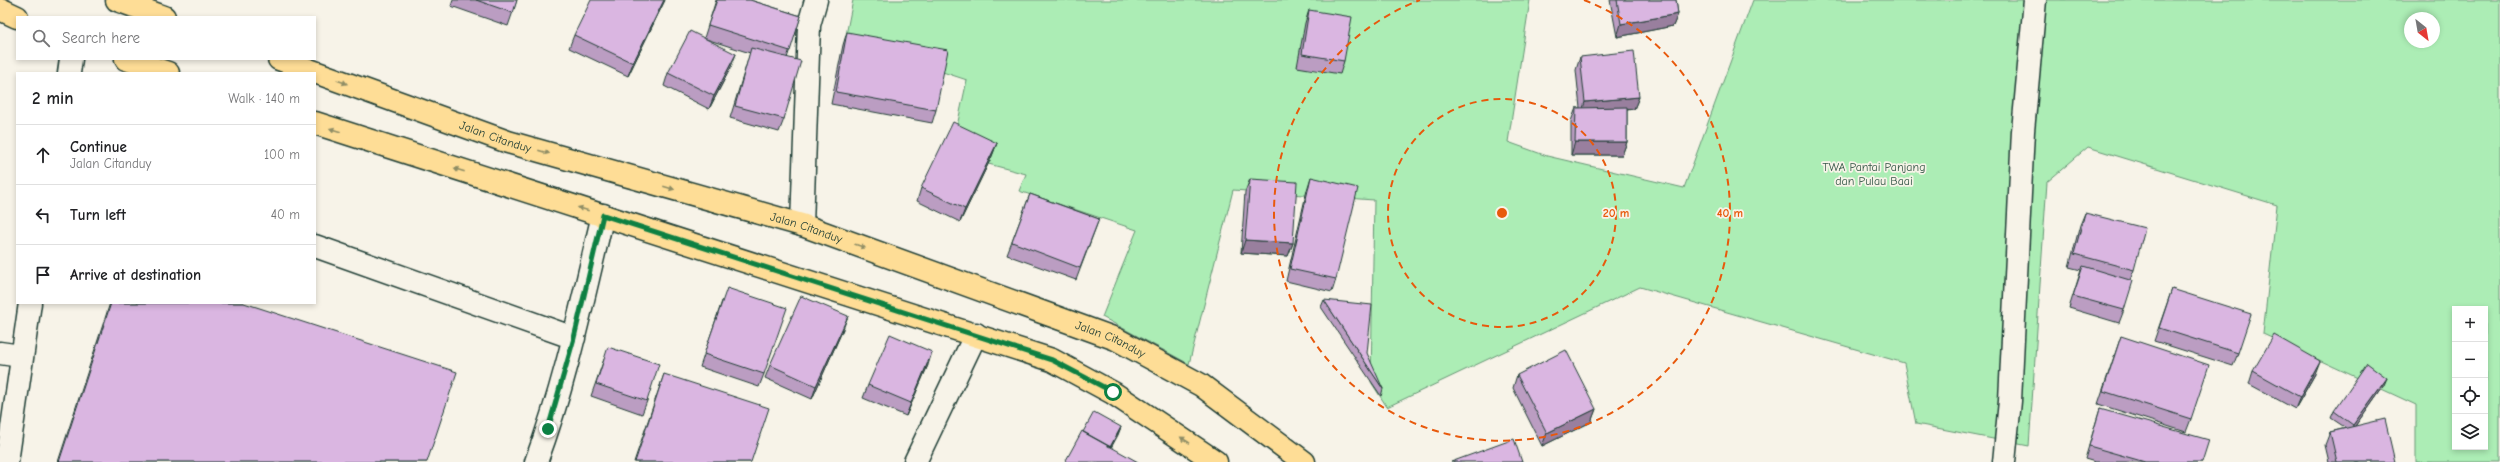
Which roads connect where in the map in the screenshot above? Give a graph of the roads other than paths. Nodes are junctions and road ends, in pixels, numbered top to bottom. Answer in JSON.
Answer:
{"nodes":[{"id":1,"x":117,"y":0,"type":"edge"},
{"id":2,"x":816,"y":0,"type":"edge"},
{"id":3,"x":2034,"y":0,"type":"edge"},
{"id":4,"x":0,"y":9,"type":"edge"},
{"id":5,"x":161,"y":16,"type":"edge"},
{"id":6,"x":16,"y":17,"type":"edge"},
{"id":7,"x":71,"y":60,"type":"edge"},
{"id":8,"x":129,"y":60,"type":"edge"},
{"id":9,"x":282,"y":60,"type":"edge"},
{"id":10,"x":69,"y":72,"type":"edge"},
{"id":11,"x":165,"y":72,"type":"edge"},
{"id":12,"x":315,"y":72,"type":"edge"},
{"id":13,"x":316,"y":72,"type":"edge"},
{"id":14,"x":316,"y":123,"type":"edge"},
{"id":15,"x":603,"y":215,"type":"junction"},
{"id":16,"x":802,"y":225,"type":"junction"},
{"id":17,"x":316,"y":246,"type":"edge"},
{"id":18,"x":30,"y":304,"type":"edge"},
{"id":19,"x":976,"y":334,"type":"junction"},
{"id":20,"x":574,"y":338,"type":"junction"},
{"id":21,"x":0,"y":353,"type":"edge"},
{"id":22,"x":22,"y":356,"type":"junction"},
{"id":23,"x":1206,"y":459,"type":"edge"},
{"id":24,"x":7,"y":462,"type":"edge"},
{"id":25,"x":536,"y":462,"type":"edge"},
{"id":26,"x":915,"y":462,"type":"edge"},
{"id":27,"x":1304,"y":462,"type":"edge"},
{"id":28,"x":2004,"y":462,"type":"edge"}],
"edges":[{"from":1,"to":5,"type":"main road"},
{"from":2,"to":16,"type":"street"},
{"from":3,"to":28,"type":"street"},
{"from":4,"to":6,"type":"main road"},
{"from":7,"to":10,"type":"street"},
{"from":8,"to":11,"type":"main road"},
{"from":9,"to":12,"type":"main road","name":"Jalan Citanduy","one_way":true},
{"from":13,"to":16,"type":"main road","name":"Jalan Citanduy","one_way":true},
{"from":15,"to":14,"type":"main road","one_way":true},
{"from":15,"to":19,"type":"main road"},
{"from":15,"to":20,"type":"street"},
{"from":16,"to":27,"type":"main road","name":"Jalan Citanduy","one_way":true},
{"from":17,"to":20,"type":"street"},
{"from":18,"to":22,"type":"street"},
{"from":23,"to":19,"type":"main road","one_way":true},
{"from":19,"to":26,"type":"street"},
{"from":20,"to":25,"type":"street"},
{"from":21,"to":22,"type":"street"},
{"from":22,"to":24,"type":"street"}]}
